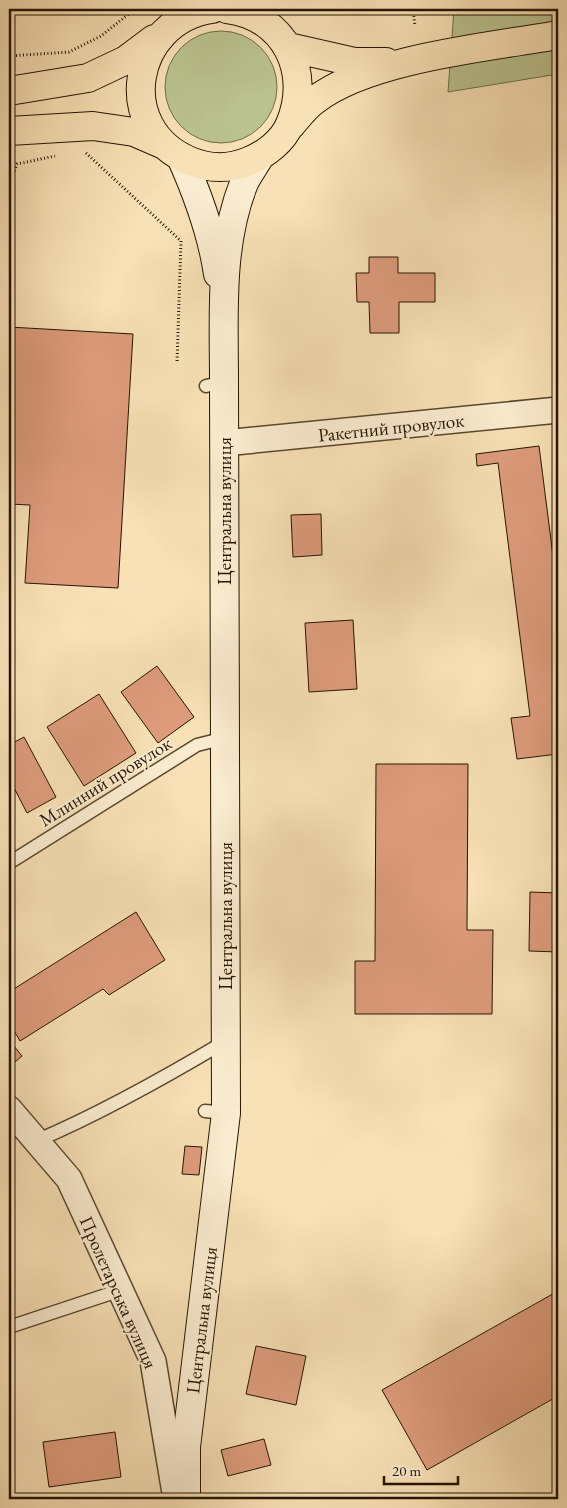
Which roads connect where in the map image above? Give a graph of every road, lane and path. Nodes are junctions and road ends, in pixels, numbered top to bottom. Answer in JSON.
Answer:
{"nodes":[{"id":1,"x":135,"y":9,"type":"edge"},
{"id":2,"x":212,"y":9,"type":"edge"},
{"id":3,"x":227,"y":9,"type":"edge"},
{"id":4,"x":413,"y":9,"type":"edge"},
{"id":5,"x":256,"y":14,"type":"edge"},
{"id":6,"x":176,"y":20,"type":"edge"},
{"id":7,"x":414,"y":26,"type":"dead end"},
{"id":8,"x":558,"y":35,"type":"edge"},
{"id":9,"x":288,"y":47,"type":"junction"},
{"id":10,"x":9,"y":56,"type":"edge"},
{"id":11,"x":410,"y":61,"type":"junction"},
{"id":12,"x":9,"y":91,"type":"edge"},
{"id":13,"x":289,"y":127,"type":"junction"},
{"id":14,"x":11,"y":134,"type":"edge"},
{"id":15,"x":84,"y":151,"type":"dead end"},
{"id":16,"x":172,"y":151,"type":"junction"},
{"id":17,"x":64,"y":155,"type":"dead end"},
{"id":18,"x":260,"y":156,"type":"junction"},
{"id":19,"x":9,"y":178,"type":"edge"},
{"id":20,"x":224,"y":331,"type":"junction"},
{"id":21,"x":177,"y":363,"type":"dead end"},
{"id":22,"x":558,"y":410,"type":"edge"},
{"id":23,"x":224,"y":443,"type":"junction"},
{"id":24,"x":225,"y":738,"type":"junction"},
{"id":25,"x":9,"y":863,"type":"edge"},
{"id":26,"x":226,"y":1041,"type":"junction"},
{"id":27,"x":9,"y":1109,"type":"edge"},
{"id":28,"x":36,"y":1141,"type":"junction"},
{"id":29,"x":121,"y":1290,"type":"junction"},
{"id":30,"x":9,"y":1327,"type":"edge"},
{"id":31,"x":176,"y":1499,"type":"edge"},
{"id":32,"x":186,"y":1499,"type":"edge"}],
"edges":[{"from":1,"to":10,"type":"path"},
{"from":2,"to":6,"type":"main road"},
{"from":3,"to":5,"type":"main road"},
{"from":4,"to":7,"type":"path"},
{"from":5,"to":9,"type":"main road"},
{"from":6,"to":12,"type":"main road"},
{"from":6,"to":16,"type":"main road"},
{"from":8,"to":11,"type":"main road"},
{"from":9,"to":11,"type":"main road"},
{"from":9,"to":13,"type":"main road"},
{"from":11,"to":13,"type":"main road"},
{"from":13,"to":18,"type":"main road"},
{"from":14,"to":16,"type":"main road"},
{"from":15,"to":21,"type":"path"},
{"from":16,"to":18,"type":"main road"},
{"from":16,"to":20,"type":"street"},
{"from":17,"to":19,"type":"path"},
{"from":18,"to":20,"type":"street"},
{"from":20,"to":23,"type":"street","name":"Центральна вулиця"},
{"from":22,"to":23,"type":"street","name":"Ракетний провулок"},
{"from":23,"to":24,"type":"street","name":"Центральна вулиця"},
{"from":24,"to":25,"type":"lane","name":"Млинний провулок"},
{"from":24,"to":26,"type":"street","name":"Центральна вулиця"},
{"from":26,"to":28,"type":"lane"},
{"from":26,"to":32,"type":"street","name":"Центральна вулиця"},
{"from":27,"to":28,"type":"street","name":"Пролетарська вулиця"},
{"from":28,"to":29,"type":"street","name":"Пролетарська вулиця"},
{"from":29,"to":30,"type":"lane"},
{"from":29,"to":31,"type":"street","name":"Пролетарська вулиця"}]}
